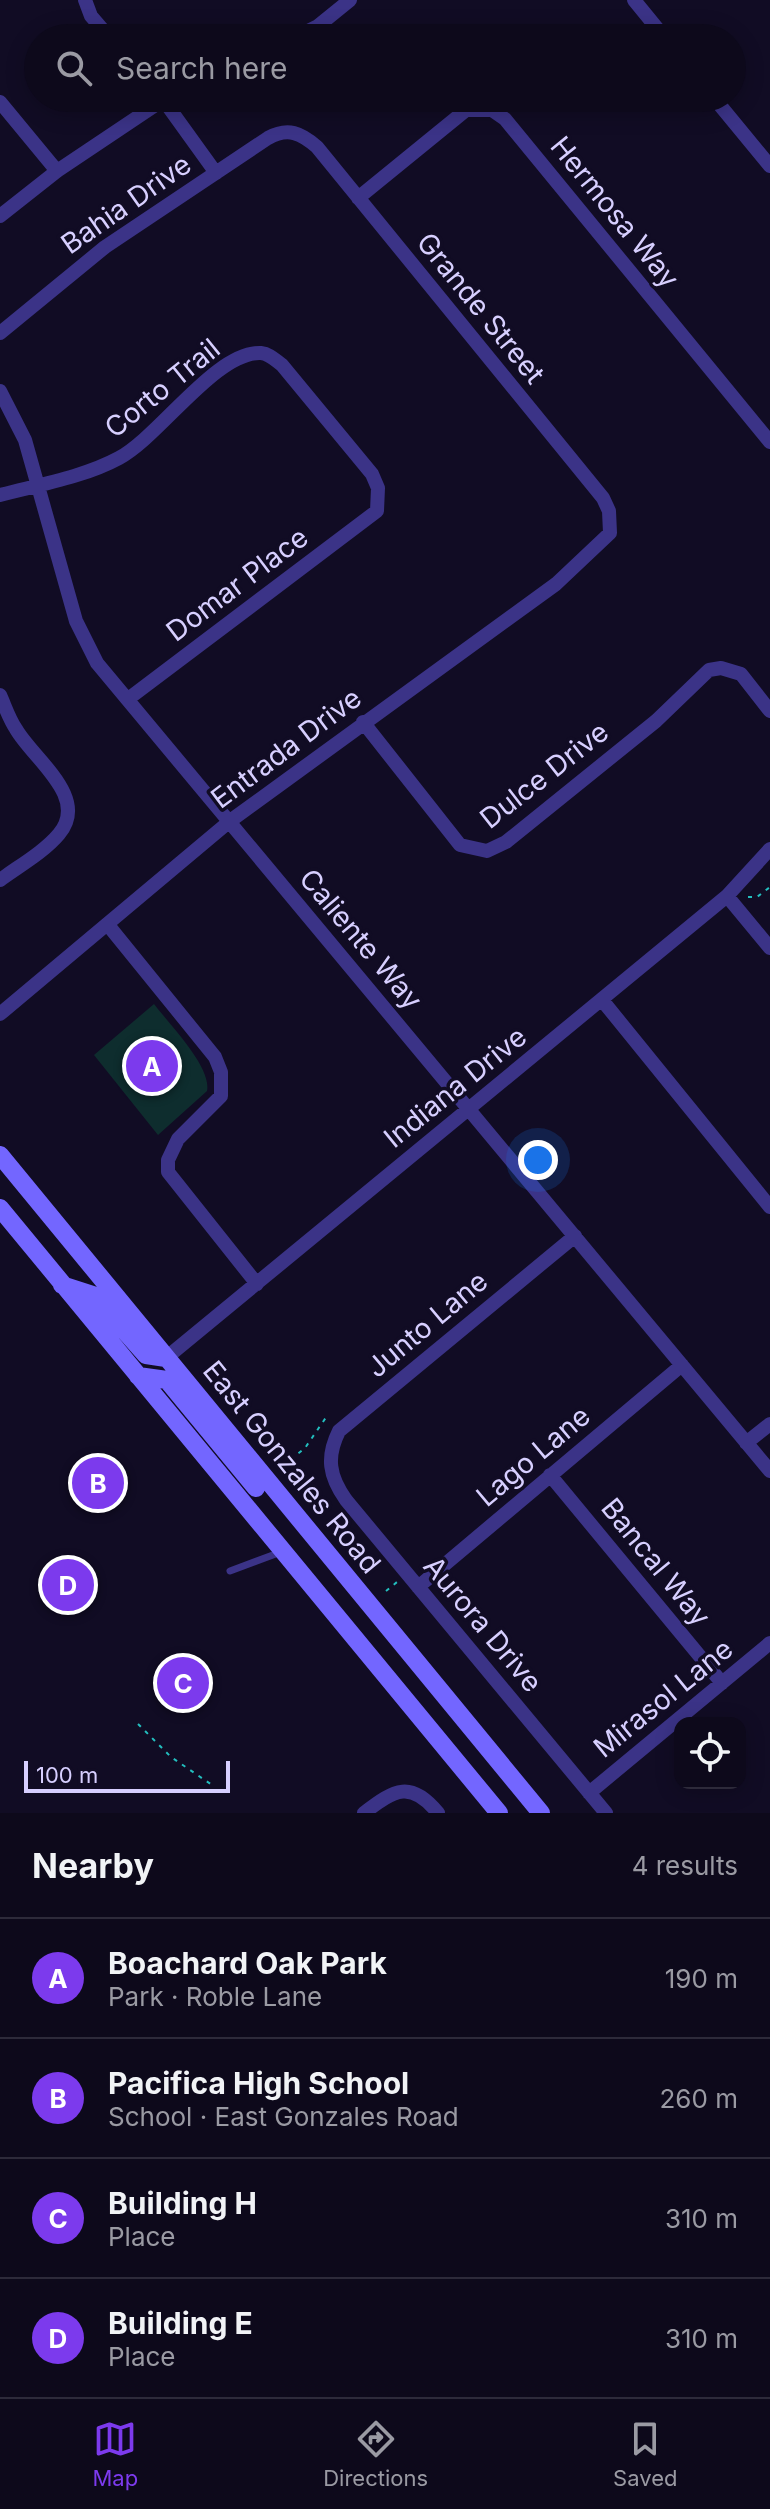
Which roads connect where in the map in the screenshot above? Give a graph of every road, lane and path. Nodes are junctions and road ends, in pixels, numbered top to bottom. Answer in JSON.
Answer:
{"nodes":[{"id":1,"x":85,"y":0,"type":"edge"},
{"id":2,"x":350,"y":0,"type":"edge"},
{"id":3,"x":634,"y":0,"type":"edge"},
{"id":4,"x":98,"y":24,"type":"edge"},
{"id":5,"x":320,"y":24,"type":"edge"},
{"id":6,"x":654,"y":24,"type":"edge"},
{"id":7,"x":0,"y":102,"type":"edge"},
{"id":8,"x":145,"y":112,"type":"edge"},
{"id":9,"x":173,"y":112,"type":"edge"},
{"id":10,"x":464,"y":112,"type":"edge"},
{"id":11,"x":495,"y":112,"type":"edge"},
{"id":12,"x":726,"y":112,"type":"edge"},
{"id":13,"x":290,"y":131,"type":"joint"},
{"id":14,"x":770,"y":166,"type":"edge"},
{"id":15,"x":57,"y":171,"type":"junction"},
{"id":16,"x":216,"y":173,"type":"junction"},
{"id":17,"x":358,"y":198,"type":"junction"},
{"id":18,"x":0,"y":216,"type":"edge"},
{"id":19,"x":0,"y":333,"type":"edge"},
{"id":20,"x":0,"y":391,"type":"edge"},
{"id":21,"x":770,"y":442,"type":"edge"},
{"id":22,"x":36,"y":486,"type":"junction"},
{"id":23,"x":0,"y":495,"type":"edge"},
{"id":24,"x":377,"y":511,"type":"joint"},
{"id":25,"x":610,"y":533,"type":"joint"},
{"id":26,"x":0,"y":695,"type":"edge"},
{"id":27,"x":128,"y":699,"type":"junction"},
{"id":28,"x":770,"y":711,"type":"edge"},
{"id":29,"x":363,"y":722,"type":"junction"},
{"id":30,"x":230,"y":821,"type":"junction"},
{"id":31,"x":770,"y":849,"type":"edge"},
{"id":32,"x":0,"y":880,"type":"edge"},
{"id":33,"x":770,"y":887,"type":"edge"},
{"id":34,"x":727,"y":896,"type":"junction"},
{"id":35,"x":108,"y":925,"type":"junction"},
{"id":36,"x":770,"y":948,"type":"edge"},
{"id":37,"x":602,"y":1000,"type":"junction"},
{"id":38,"x":0,"y":1014,"type":"edge"},
{"id":39,"x":468,"y":1109,"type":"junction"},
{"id":40,"x":0,"y":1155,"type":"edge"},
{"id":41,"x":770,"y":1207,"type":"edge"},
{"id":42,"x":0,"y":1208,"type":"edge"},
{"id":43,"x":575,"y":1236,"type":"junction"},
{"id":44,"x":257,"y":1284,"type":"junction"},
{"id":45,"x":62,"y":1285,"type":"junction"},
{"id":46,"x":166,"y":1358,"type":"junction"},
{"id":47,"x":682,"y":1365,"type":"junction"},
{"id":48,"x":138,"y":1376,"type":"junction"},
{"id":49,"x":327,"y":1416,"type":"dead end"},
{"id":50,"x":770,"y":1424,"type":"edge"},
{"id":51,"x":746,"y":1443,"type":"junction"},
{"id":52,"x":329,"y":1463,"type":"joint"},
{"id":53,"x":283,"y":1466,"type":"dead end"},
{"id":54,"x":770,"y":1471,"type":"edge"},
{"id":55,"x":550,"y":1475,"type":"junction"},
{"id":56,"x":296,"y":1517,"type":"junction"},
{"id":57,"x":283,"y":1552,"type":"junction"},
{"id":58,"x":230,"y":1571,"type":"dead end"},
{"id":59,"x":418,"y":1587,"type":"junction"},
{"id":60,"x":770,"y":1643,"type":"edge"},
{"id":61,"x":722,"y":1683,"type":"junction"},
{"id":62,"x":138,"y":1724,"type":"dead end"},
{"id":63,"x":212,"y":1785,"type":"dead end"},
{"id":64,"x":589,"y":1793,"type":"junction"},
{"id":65,"x":364,"y":1813,"type":"edge"},
{"id":66,"x":438,"y":1813,"type":"edge"},
{"id":67,"x":499,"y":1813,"type":"edge"},
{"id":68,"x":541,"y":1813,"type":"edge"},
{"id":69,"x":606,"y":1813,"type":"edge"}],
"edges":[{"from":1,"to":4,"type":"street"},
{"from":2,"to":5,"type":"street"},
{"from":3,"to":6,"type":"street"},
{"from":7,"to":15,"type":"street"},
{"from":8,"to":15,"type":"street"},
{"from":9,"to":16,"type":"street"},
{"from":10,"to":17,"type":"street","name":"Hermosa Way"},
{"from":11,"to":21,"type":"street","name":"Hermosa Way"},
{"from":12,"to":14,"type":"street"},
{"from":13,"to":16,"type":"street","name":"Bahia Drive"},
{"from":13,"to":17,"type":"street","name":"Grande Street"},
{"from":15,"to":18,"type":"street"},
{"from":16,"to":19,"type":"street","name":"Bahia Drive"},
{"from":17,"to":25,"type":"street","name":"Grande Street"},
{"from":20,"to":22,"type":"street","name":"Caliente Way"},
{"from":22,"to":23,"type":"street","name":"Corto Trail"},
{"from":22,"to":24,"type":"street","name":"Corto Trail"},
{"from":22,"to":27,"type":"street","name":"Caliente Way"},
{"from":24,"to":27,"type":"street","name":"Domar Place"},
{"from":25,"to":29,"type":"street","name":"Entrada Drive"},
{"from":26,"to":32,"type":"street"},
{"from":27,"to":30,"type":"street","name":"Caliente Way"},
{"from":28,"to":29,"type":"street","name":"Dulce Drive"},
{"from":29,"to":30,"type":"street","name":"Entrada Drive"},
{"from":30,"to":35,"type":"street","name":"Entrada Drive"},
{"from":30,"to":39,"type":"street","name":"Caliente Way"},
{"from":31,"to":34,"type":"street","name":"Indiana Drive"},
{"from":33,"to":34,"type":"path"},
{"from":34,"to":36,"type":"street"},
{"from":34,"to":37,"type":"street","name":"Indiana Drive"},
{"from":35,"to":38,"type":"street","name":"Entrada Drive"},
{"from":35,"to":44,"type":"street"},
{"from":37,"to":39,"type":"street","name":"Indiana Drive"},
{"from":37,"to":41,"type":"street"},
{"from":39,"to":43,"type":"street","name":"Caliente Way"},
{"from":39,"to":44,"type":"street","name":"Indiana Drive"},
{"from":40,"to":46,"type":"main road","name":"East Gonzales Road"},
{"from":42,"to":45,"type":"main road"},
{"from":43,"to":47,"type":"street","name":"Caliente Way"},
{"from":43,"to":52,"type":"street","name":"Junto Lane"},
{"from":44,"to":46,"type":"street","name":"Indiana Drive"},
{"from":45,"to":46,"type":"main road"},
{"from":45,"to":48,"type":"main road"},
{"from":46,"to":56,"type":"main road","name":"East Gonzales Road"},
{"from":47,"to":51,"type":"street","name":"Caliente Way"},
{"from":47,"to":55,"type":"street","name":"Lago Lane"},
{"from":48,"to":56,"type":"main road"},
{"from":48,"to":57,"type":"main road"},
{"from":49,"to":53,"type":"path"},
{"from":50,"to":51,"type":"street"},
{"from":51,"to":54,"type":"street","name":"Caliente Way"},
{"from":52,"to":59,"type":"street","name":"Aurora Drive"},
{"from":55,"to":59,"type":"street","name":"Lago Lane"},
{"from":55,"to":61,"type":"street","name":"Bancal Way"},
{"from":56,"to":68,"type":"main road","name":"East Gonzales Road"},
{"from":57,"to":58,"type":"lane"},
{"from":57,"to":67,"type":"main road"},
{"from":59,"to":64,"type":"street","name":"Aurora Drive"},
{"from":60,"to":61,"type":"street","name":"Mirasol Lane"},
{"from":61,"to":64,"type":"street","name":"Mirasol Lane"},
{"from":62,"to":63,"type":"path"},
{"from":64,"to":69,"type":"street","name":"Aurora Drive"},
{"from":65,"to":66,"type":"street"}]}
